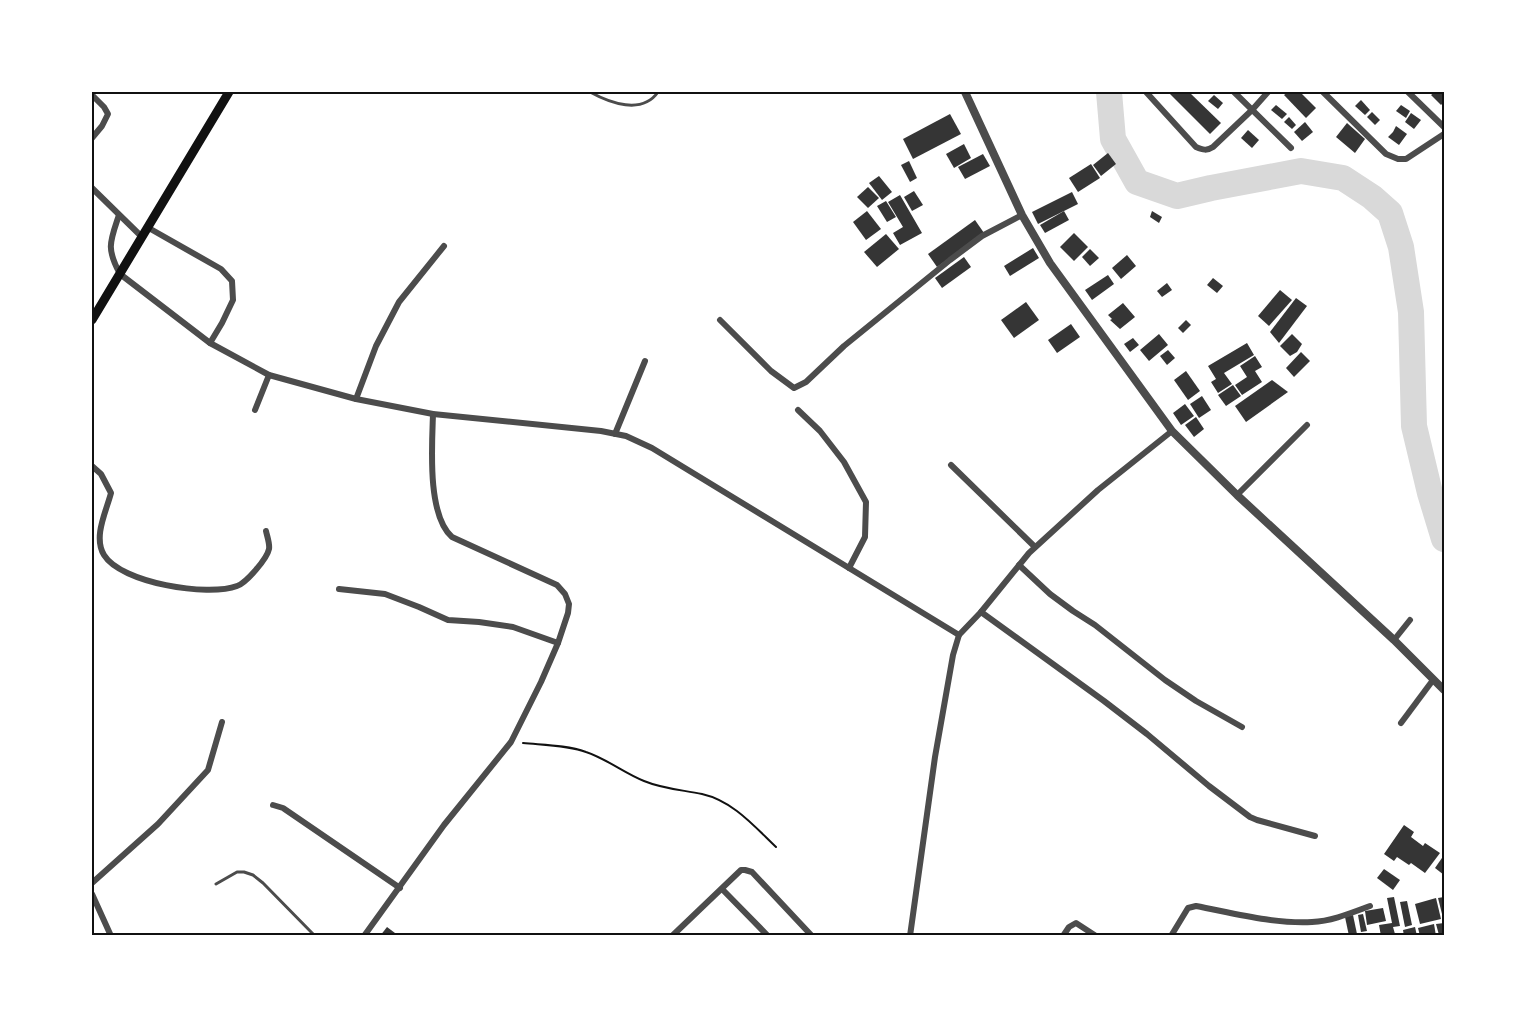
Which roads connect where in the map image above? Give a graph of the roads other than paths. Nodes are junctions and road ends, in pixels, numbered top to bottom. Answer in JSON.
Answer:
{"nodes":[{"id":1,"x":229,"y":92,"type":"edge"},
{"id":2,"x":590,"y":92,"type":"edge"},
{"id":3,"x":658,"y":92,"type":"edge"},
{"id":4,"x":965,"y":92,"type":"edge"},
{"id":5,"x":1146,"y":92,"type":"edge"},
{"id":6,"x":1234,"y":92,"type":"edge"},
{"id":7,"x":1268,"y":92,"type":"edge"},
{"id":8,"x":1323,"y":92,"type":"edge"},
{"id":9,"x":1408,"y":92,"type":"edge"},
{"id":10,"x":92,"y":95,"type":"edge"},
{"id":11,"x":1252,"y":110,"type":"junction"},
{"id":12,"x":1444,"y":127,"type":"edge"},
{"id":13,"x":1444,"y":135,"type":"edge"},
{"id":14,"x":92,"y":138,"type":"edge"},
{"id":15,"x":1291,"y":148,"type":"dead end"},
{"id":16,"x":92,"y":188,"type":"edge"},
{"id":17,"x":120,"y":215,"type":"junction"},
{"id":18,"x":1022,"y":215,"type":"junction"},
{"id":19,"x":147,"y":227,"type":"junction"},
{"id":20,"x":142,"y":237,"type":"junction"},
{"id":21,"x":444,"y":246,"type":"dead end"},
{"id":22,"x":120,"y":274,"type":"junction"},
{"id":23,"x":92,"y":320,"type":"edge"},
{"id":24,"x":720,"y":320,"type":"dead end"},
{"id":25,"x":210,"y":343,"type":"junction"},
{"id":26,"x":645,"y":361,"type":"dead end"},
{"id":27,"x":269,"y":375,"type":"junction"},
{"id":28,"x":356,"y":399,"type":"junction"},
{"id":29,"x":255,"y":410,"type":"dead end"},
{"id":30,"x":798,"y":410,"type":"dead end"},
{"id":31,"x":433,"y":414,"type":"junction"},
{"id":32,"x":1307,"y":425,"type":"dead end"},
{"id":33,"x":1172,"y":431,"type":"junction"},
{"id":34,"x":615,"y":434,"type":"junction"},
{"id":35,"x":951,"y":465,"type":"dead end"},
{"id":36,"x":92,"y":466,"type":"edge"},
{"id":37,"x":1238,"y":495,"type":"junction"},
{"id":38,"x":266,"y":531,"type":"dead end"},
{"id":39,"x":1035,"y":547,"type":"junction"},
{"id":40,"x":1019,"y":566,"type":"junction"},
{"id":41,"x":849,"y":568,"type":"junction"},
{"id":42,"x":339,"y":589,"type":"dead end"},
{"id":43,"x":981,"y":612,"type":"junction"},
{"id":44,"x":1410,"y":620,"type":"dead end"},
{"id":45,"x":958,"y":635,"type":"junction"},
{"id":46,"x":1394,"y":640,"type":"junction"},
{"id":47,"x":558,"y":643,"type":"junction"},
{"id":48,"x":1433,"y":680,"type":"junction"},
{"id":49,"x":1444,"y":690,"type":"edge"},
{"id":50,"x":222,"y":722,"type":"dead end"},
{"id":51,"x":1401,"y":723,"type":"dead end"},
{"id":52,"x":1242,"y":727,"type":"dead end"},
{"id":53,"x":273,"y":805,"type":"dead end"},
{"id":54,"x":1315,"y":836,"type":"dead end"},
{"id":55,"x":92,"y":883,"type":"edge"},
{"id":56,"x":216,"y":884,"type":"dead end"},
{"id":57,"x":400,"y":888,"type":"junction"},
{"id":58,"x":722,"y":889,"type":"junction"},
{"id":59,"x":92,"y":894,"type":"edge"},
{"id":60,"x":1370,"y":906,"type":"dead end"},
{"id":61,"x":111,"y":936,"type":"edge"},
{"id":62,"x":315,"y":936,"type":"edge"},
{"id":63,"x":364,"y":936,"type":"edge"},
{"id":64,"x":672,"y":936,"type":"edge"},
{"id":65,"x":768,"y":936,"type":"edge"},
{"id":66,"x":812,"y":936,"type":"edge"},
{"id":67,"x":910,"y":936,"type":"edge"},
{"id":68,"x":1063,"y":936,"type":"edge"},
{"id":69,"x":1096,"y":936,"type":"edge"},
{"id":70,"x":1171,"y":936,"type":"edge"}],
"edges":[{"from":1,"to":19,"type":"main road"},
{"from":2,"to":3,"type":"lane"},
{"from":4,"to":18,"type":"street"},
{"from":5,"to":11,"type":"street"},
{"from":6,"to":11,"type":"street"},
{"from":7,"to":11,"type":"street"},
{"from":8,"to":13,"type":"street"},
{"from":9,"to":12,"type":"street"},
{"from":10,"to":14,"type":"street"},
{"from":11,"to":15,"type":"street"},
{"from":16,"to":17,"type":"street"},
{"from":17,"to":20,"type":"street"},
{"from":17,"to":22,"type":"street"},
{"from":18,"to":24,"type":"street"},
{"from":18,"to":33,"type":"street"},
{"from":19,"to":20,"type":"main road"},
{"from":19,"to":25,"type":"street"},
{"from":20,"to":22,"type":"main road"},
{"from":21,"to":28,"type":"street"},
{"from":22,"to":23,"type":"main road"},
{"from":22,"to":25,"type":"street"},
{"from":25,"to":27,"type":"street"},
{"from":26,"to":34,"type":"street"},
{"from":27,"to":28,"type":"street"},
{"from":27,"to":29,"type":"street"},
{"from":28,"to":31,"type":"street"},
{"from":30,"to":41,"type":"street"},
{"from":31,"to":34,"type":"street"},
{"from":31,"to":47,"type":"street"},
{"from":32,"to":37,"type":"street"},
{"from":33,"to":37,"type":"street"},
{"from":33,"to":39,"type":"street"},
{"from":34,"to":41,"type":"street"},
{"from":35,"to":39,"type":"street"},
{"from":36,"to":38,"type":"street"},
{"from":37,"to":46,"type":"street"},
{"from":39,"to":40,"type":"street"},
{"from":40,"to":43,"type":"street"},
{"from":40,"to":52,"type":"street"},
{"from":41,"to":45,"type":"street"},
{"from":42,"to":47,"type":"street"},
{"from":43,"to":45,"type":"street"},
{"from":43,"to":54,"type":"street"},
{"from":44,"to":46,"type":"street"},
{"from":45,"to":67,"type":"street"},
{"from":46,"to":48,"type":"street"},
{"from":47,"to":57,"type":"street"},
{"from":48,"to":49,"type":"street"},
{"from":48,"to":51,"type":"street"},
{"from":50,"to":55,"type":"street"},
{"from":53,"to":57,"type":"street"},
{"from":56,"to":62,"type":"lane"},
{"from":57,"to":63,"type":"street"},
{"from":58,"to":64,"type":"street"},
{"from":58,"to":65,"type":"street"},
{"from":58,"to":66,"type":"street"},
{"from":59,"to":61,"type":"street"},
{"from":60,"to":70,"type":"street"},
{"from":68,"to":69,"type":"street"}]}
